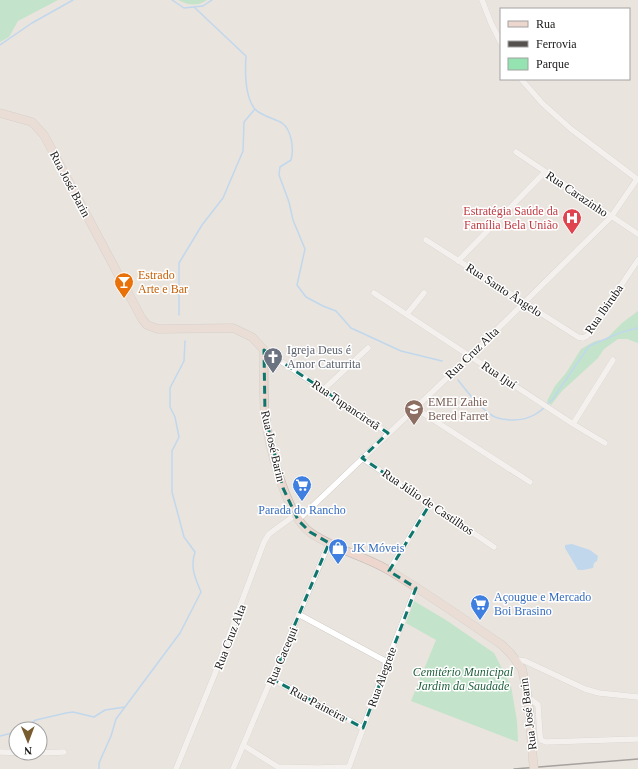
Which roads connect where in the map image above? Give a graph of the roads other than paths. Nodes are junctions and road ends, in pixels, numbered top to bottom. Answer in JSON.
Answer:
{"nodes":[{"id":1,"x":482,"y":0,"type":"edge"},
{"id":2,"x":500,"y":41,"type":"edge"},
{"id":3,"x":522,"y":80,"type":"edge"},
{"id":4,"x":0,"y":112,"type":"edge"},
{"id":5,"x":516,"y":152,"type":"dead end"},
{"id":6,"x":545,"y":172,"type":"junction"},
{"id":7,"x":637,"y":179,"type":"edge"},
{"id":8,"x":611,"y":217,"type":"junction"},
{"id":9,"x":638,"y":234,"type":"edge"},
{"id":10,"x":426,"y":240,"type":"dead end"},
{"id":11,"x":458,"y":260,"type":"junction"},
{"id":12,"x":638,"y":260,"type":"edge"},
{"id":13,"x":374,"y":293,"type":"dead end"},
{"id":14,"x":424,"y":293,"type":"dead end"},
{"id":15,"x":524,"y":303,"type":"junction"},
{"id":16,"x":407,"y":314,"type":"junction"},
{"id":17,"x":583,"y":338,"type":"joint"},
{"id":18,"x":368,"y":348,"type":"dead end"},
{"id":19,"x":264,"y":350,"type":"junction"},
{"id":20,"x":470,"y":356,"type":"junction"},
{"id":21,"x":613,"y":360,"type":"dead end"},
{"id":22,"x":323,"y":390,"type":"junction"},
{"id":23,"x":415,"y":408,"type":"junction"},
{"id":24,"x":573,"y":424,"type":"junction"},
{"id":25,"x":388,"y":433,"type":"junction"},
{"id":26,"x":604,"y":443,"type":"dead end"},
{"id":27,"x":362,"y":458,"type":"junction"},
{"id":28,"x":530,"y":482,"type":"dead end"},
{"id":29,"x":430,"y":504,"type":"junction"},
{"id":30,"x":297,"y":517,"type":"junction"},
{"id":31,"x":329,"y":543,"type":"junction"},
{"id":32,"x":494,"y":547,"type":"dead end"},
{"id":33,"x":389,"y":571,"type":"junction"},
{"id":34,"x":416,"y":588,"type":"junction"},
{"id":35,"x":300,"y":615,"type":"junction"},
{"id":36,"x":517,"y":660,"type":"junction"},
{"id":37,"x":387,"y":662,"type":"junction"},
{"id":38,"x":272,"y":679,"type":"junction"},
{"id":39,"x":528,"y":697,"type":"junction"},
{"id":40,"x":638,"y":697,"type":"edge"},
{"id":41,"x":363,"y":728,"type":"junction"},
{"id":42,"x":638,"y":739,"type":"edge"},
{"id":43,"x":243,"y":745,"type":"junction"},
{"id":44,"x":64,"y":752,"type":"dead end"},
{"id":45,"x":48,"y":753,"type":"edge"},
{"id":46,"x":176,"y":769,"type":"edge"},
{"id":47,"x":234,"y":769,"type":"edge"},
{"id":48,"x":534,"y":769,"type":"edge"}],
"edges":[{"from":1,"to":2,"type":"street"},
{"from":3,"to":7,"type":"street"},
{"from":4,"to":19,"type":"main road","name":"Rua José Barin"},
{"from":5,"to":6,"type":"street","name":"Rua Carazinho"},
{"from":6,"to":8,"type":"street","name":"Rua Carazinho"},
{"from":6,"to":11,"type":"street"},
{"from":7,"to":8,"type":"street","name":"Rua Cruz Alta"},
{"from":8,"to":9,"type":"street","name":"Rua Carazinho"},
{"from":8,"to":15,"type":"street","name":"Rua Cruz Alta"},
{"from":10,"to":11,"type":"street","name":"Rua Santo Ângelo"},
{"from":11,"to":15,"type":"street","name":"Rua Santo Ângelo"},
{"from":12,"to":17,"type":"street","name":"Rua Ibiruba"},
{"from":13,"to":16,"type":"street","name":"Rua Ijuí"},
{"from":14,"to":16,"type":"street"},
{"from":15,"to":17,"type":"street","name":"Rua Santo Ângelo"},
{"from":15,"to":20,"type":"street","name":"Rua Cruz Alta"},
{"from":16,"to":20,"type":"street","name":"Rua Ijuí"},
{"from":18,"to":22,"type":"street"},
{"from":19,"to":22,"type":"street","name":"Rua Tupanciretã"},
{"from":19,"to":30,"type":"main road","name":"Rua José Barin"},
{"from":20,"to":23,"type":"street","name":"Rua Cruz Alta"},
{"from":20,"to":24,"type":"street","name":"Rua Ijuí"},
{"from":21,"to":24,"type":"street"},
{"from":22,"to":25,"type":"street","name":"Rua Tupanciretã"},
{"from":23,"to":25,"type":"street","name":"Rua Cruz Alta"},
{"from":23,"to":28,"type":"street"},
{"from":24,"to":26,"type":"street","name":"Rua Ijuí"},
{"from":25,"to":27,"type":"street","name":"Rua Cruz Alta"},
{"from":27,"to":29,"type":"street","name":"Rua Júlio de Castilhos"},
{"from":27,"to":30,"type":"street","name":"Rua Cruz Alta"},
{"from":29,"to":32,"type":"street","name":"Rua Júlio de Castilhos"},
{"from":29,"to":33,"type":"street"},
{"from":30,"to":31,"type":"main road","name":"Rua José Barin"},
{"from":30,"to":46,"type":"street","name":"Rua Cruz Alta"},
{"from":31,"to":33,"type":"main road","name":"Rua José Barin"},
{"from":31,"to":35,"type":"street","name":"Rua Cacequi"},
{"from":33,"to":34,"type":"main road","name":"Rua José Barin"},
{"from":34,"to":36,"type":"main road","name":"Rua José Barin"},
{"from":34,"to":37,"type":"street","name":"Rua Alegrete"},
{"from":35,"to":37,"type":"street"},
{"from":35,"to":38,"type":"street","name":"Rua Cacequi"},
{"from":36,"to":39,"type":"main road","name":"Rua José Barin"},
{"from":36,"to":40,"type":"street"},
{"from":37,"to":41,"type":"street","name":"Rua Alegrete"},
{"from":38,"to":41,"type":"street","name":"Rua Paineira"},
{"from":38,"to":43,"type":"street","name":"Rua Cacequi"},
{"from":39,"to":42,"type":"street"},
{"from":39,"to":48,"type":"main road","name":"Rua José Barin","bridge":true},
{"from":41,"to":43,"type":"street","name":"Rua Alegrete"},
{"from":43,"to":47,"type":"street","name":"Rua Cacequi"},
{"from":44,"to":45,"type":"street"}]}
